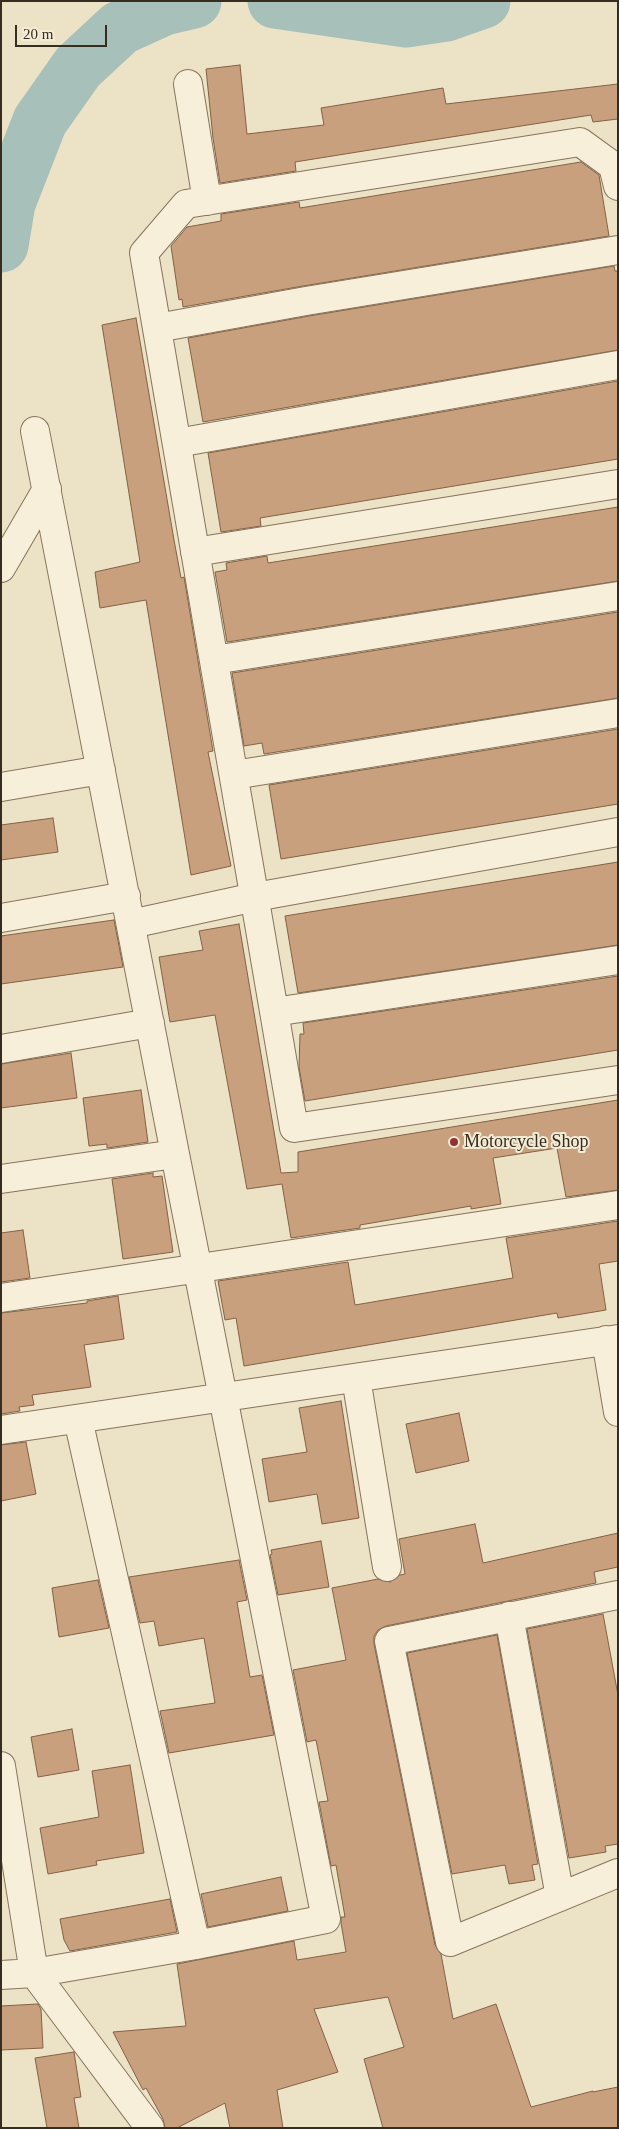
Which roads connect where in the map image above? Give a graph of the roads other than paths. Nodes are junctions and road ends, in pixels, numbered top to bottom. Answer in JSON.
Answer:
{"nodes":[{"id":1,"x":188,"y":84,"type":"dead end"},
{"id":2,"x":618,"y":186,"type":"edge"},
{"id":3,"x":207,"y":201,"type":"junction"},
{"id":4,"x":618,"y":250,"type":"edge"},
{"id":5,"x":157,"y":328,"type":"junction"},
{"id":6,"x":618,"y":365,"type":"edge"},
{"id":7,"x":35,"y":431,"type":"dead end"},
{"id":8,"x":177,"y":443,"type":"junction"},
{"id":9,"x":618,"y":484,"type":"edge"},
{"id":10,"x":46,"y":490,"type":"junction"},
{"id":11,"x":196,"y":552,"type":"junction"},
{"id":12,"x":1,"y":568,"type":"edge"},
{"id":13,"x":618,"y":596,"type":"edge"},
{"id":14,"x":214,"y":660,"type":"junction"},
{"id":15,"x":618,"y":713,"type":"edge"},
{"id":16,"x":102,"y":770,"type":"junction"},
{"id":17,"x":234,"y":775,"type":"junction"},
{"id":18,"x":1,"y":787,"type":"edge"},
{"id":19,"x":618,"y":832,"type":"edge"},
{"id":20,"x":126,"y":896,"type":"junction"},
{"id":21,"x":255,"y":897,"type":"junction"},
{"id":22,"x":1,"y":918,"type":"edge"},
{"id":23,"x":132,"y":924,"type":"junction"},
{"id":24,"x":618,"y":960,"type":"edge"},
{"id":25,"x":274,"y":1012,"type":"junction"},
{"id":26,"x":150,"y":1023,"type":"junction"},
{"id":27,"x":1,"y":1049,"type":"edge"},
{"id":28,"x":618,"y":1080,"type":"edge"},
{"id":29,"x":175,"y":1154,"type":"junction"},
{"id":30,"x":1,"y":1179,"type":"edge"},
{"id":31,"x":618,"y":1205,"type":"edge"},
{"id":32,"x":198,"y":1269,"type":"junction"},
{"id":33,"x":1,"y":1298,"type":"edge"},
{"id":34,"x":612,"y":1339,"type":"edge"},
{"id":35,"x":356,"y":1378,"type":"junction"},
{"id":36,"x":224,"y":1398,"type":"junction"},
{"id":37,"x":618,"y":1412,"type":"edge"},
{"id":38,"x":78,"y":1419,"type":"junction"},
{"id":39,"x":1,"y":1430,"type":"edge"},
{"id":40,"x":387,"y":1566,"type":"dead end"},
{"id":41,"x":617,"y":1598,"type":"edge"},
{"id":42,"x":509,"y":1616,"type":"junction"},
{"id":43,"x":1,"y":1766,"type":"edge"},
{"id":44,"x":618,"y":1873,"type":"edge"},
{"id":45,"x":560,"y":1897,"type":"junction"},
{"id":46,"x":196,"y":1945,"type":"junction"},
{"id":47,"x":34,"y":1972,"type":"junction"},
{"id":48,"x":1,"y":1975,"type":"edge"},
{"id":49,"x":150,"y":2128,"type":"edge"}],
"edges":[{"from":1,"to":3,"type":"street"},
{"from":2,"to":3,"type":"street"},
{"from":3,"to":5,"type":"street"},
{"from":4,"to":5,"type":"street"},
{"from":5,"to":8,"type":"street"},
{"from":6,"to":8,"type":"street"},
{"from":7,"to":10,"type":"street"},
{"from":8,"to":11,"type":"street"},
{"from":9,"to":11,"type":"street"},
{"from":10,"to":12,"type":"street"},
{"from":10,"to":16,"type":"street"},
{"from":11,"to":14,"type":"street"},
{"from":13,"to":14,"type":"street"},
{"from":14,"to":17,"type":"street"},
{"from":15,"to":17,"type":"street"},
{"from":16,"to":18,"type":"street"},
{"from":16,"to":20,"type":"street"},
{"from":17,"to":21,"type":"street"},
{"from":19,"to":21,"type":"street"},
{"from":20,"to":22,"type":"street"},
{"from":20,"to":23,"type":"street"},
{"from":21,"to":23,"type":"street"},
{"from":21,"to":25,"type":"street"},
{"from":23,"to":26,"type":"street"},
{"from":24,"to":25,"type":"street"},
{"from":25,"to":28,"type":"street"},
{"from":26,"to":27,"type":"street"},
{"from":26,"to":29,"type":"street"},
{"from":29,"to":30,"type":"street"},
{"from":29,"to":32,"type":"street"},
{"from":31,"to":32,"type":"street"},
{"from":32,"to":33,"type":"street"},
{"from":32,"to":36,"type":"street"},
{"from":34,"to":35,"type":"street"},
{"from":34,"to":37,"type":"street"},
{"from":35,"to":36,"type":"street"},
{"from":35,"to":40,"type":"street"},
{"from":36,"to":38,"type":"street"},
{"from":36,"to":46,"type":"street"},
{"from":38,"to":39,"type":"street"},
{"from":38,"to":46,"type":"street"},
{"from":41,"to":42,"type":"street"},
{"from":42,"to":45,"type":"street"},
{"from":42,"to":45,"type":"street"},
{"from":43,"to":47,"type":"street"},
{"from":44,"to":45,"type":"street"},
{"from":46,"to":47,"type":"street"},
{"from":47,"to":48,"type":"street"},
{"from":47,"to":49,"type":"street"}]}
